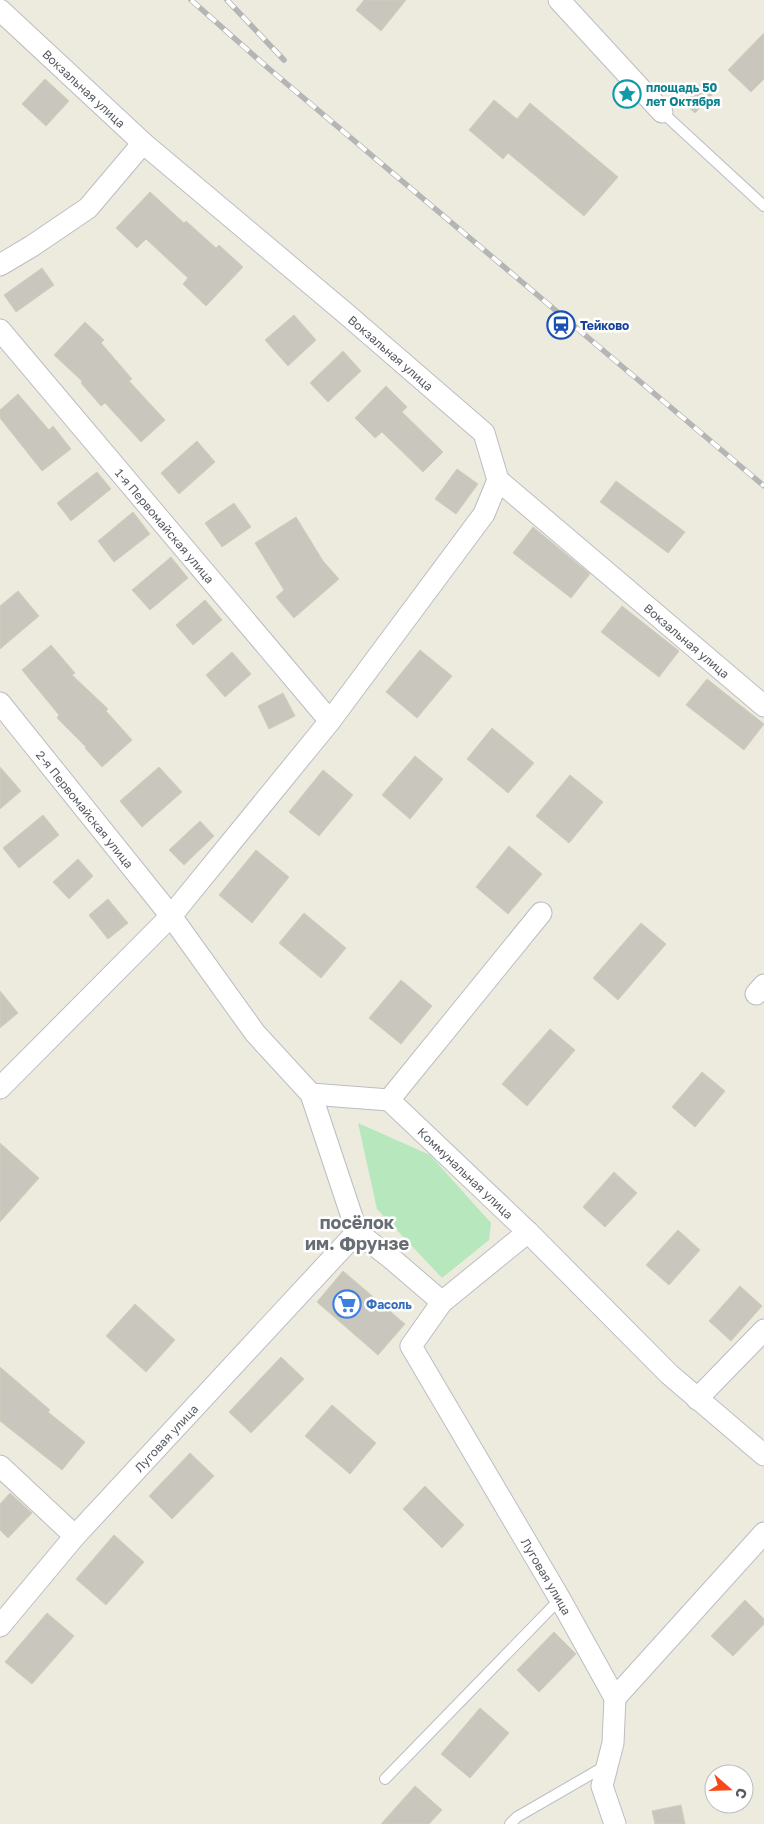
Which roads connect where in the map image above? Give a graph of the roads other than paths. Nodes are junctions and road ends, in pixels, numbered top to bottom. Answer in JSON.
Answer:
{"nodes":[{"id":1,"x":559,"y":0,"type":"edge"},
{"id":2,"x":0,"y":10,"type":"edge"},
{"id":3,"x":662,"y":112,"type":"joint"},
{"id":4,"x":142,"y":143,"type":"junction"},
{"id":5,"x":764,"y":206,"type":"edge"},
{"id":6,"x":0,"y":265,"type":"edge"},
{"id":7,"x":0,"y":330,"type":"edge"},
{"id":8,"x":498,"y":480,"type":"junction"},
{"id":9,"x":0,"y":703,"type":"edge"},
{"id":10,"x":764,"y":706,"type":"edge"},
{"id":11,"x":330,"y":720,"type":"junction"},
{"id":12,"x":541,"y":913,"type":"dead end"},
{"id":13,"x":171,"y":916,"type":"junction"},
{"id":14,"x":2,"y":1083,"type":"edge"},
{"id":15,"x":311,"y":1094,"type":"junction"},
{"id":16,"x":389,"y":1100,"type":"junction"},
{"id":17,"x":357,"y":1232,"type":"junction"},
{"id":18,"x":528,"y":1232,"type":"junction"},
{"id":19,"x":442,"y":1302,"type":"junction"},
{"id":20,"x":764,"y":1330,"type":"edge"},
{"id":21,"x":697,"y":1399,"type":"junction"},
{"id":22,"x":764,"y":1454,"type":"edge"},
{"id":23,"x":0,"y":1466,"type":"edge"},
{"id":24,"x":764,"y":1533,"type":"edge"},
{"id":25,"x":75,"y":1536,"type":"junction"},
{"id":26,"x":560,"y":1599,"type":"junction"},
{"id":27,"x":0,"y":1626,"type":"edge"},
{"id":28,"x":615,"y":1698,"type":"junction"},
{"id":29,"x":608,"y":1764,"type":"junction"},
{"id":30,"x":385,"y":1779,"type":"dead end"},
{"id":31,"x":510,"y":1824,"type":"edge"},
{"id":32,"x":615,"y":1824,"type":"edge"}],
"edges":[{"from":1,"to":3,"type":"street"},
{"from":2,"to":4,"type":"street","name":"Вокзальная улица"},
{"from":3,"to":5,"type":"lane"},
{"from":4,"to":6,"type":"street"},
{"from":4,"to":8,"type":"street","name":"Вокзальная улица"},
{"from":7,"to":11,"type":"street","name":"1-я Первомайская улица"},
{"from":8,"to":10,"type":"street","name":"Вокзальная улица"},
{"from":8,"to":11,"type":"street"},
{"from":9,"to":13,"type":"street","name":"2-я Первомайская улица"},
{"from":11,"to":13,"type":"street"},
{"from":12,"to":16,"type":"street"},
{"from":13,"to":14,"type":"street"},
{"from":13,"to":15,"type":"street"},
{"from":15,"to":16,"type":"street"},
{"from":15,"to":17,"type":"street"},
{"from":16,"to":18,"type":"street","name":"Коммунальная улица"},
{"from":17,"to":19,"type":"street"},
{"from":17,"to":25,"type":"street","name":"Луговая улица"},
{"from":18,"to":19,"type":"street"},
{"from":18,"to":21,"type":"street","name":"Коммунальная улица"},
{"from":19,"to":26,"type":"street","name":"Луговая улица"},
{"from":20,"to":21,"type":"street"},
{"from":21,"to":22,"type":"street","name":"Коммунальная улица"},
{"from":23,"to":25,"type":"street"},
{"from":24,"to":28,"type":"street"},
{"from":25,"to":27,"type":"street","name":"Луговая улица"},
{"from":26,"to":28,"type":"street","name":"Луговая улица"},
{"from":26,"to":30,"type":"lane"},
{"from":28,"to":29,"type":"street"},
{"from":29,"to":31,"type":"lane"},
{"from":29,"to":32,"type":"street"}]}
